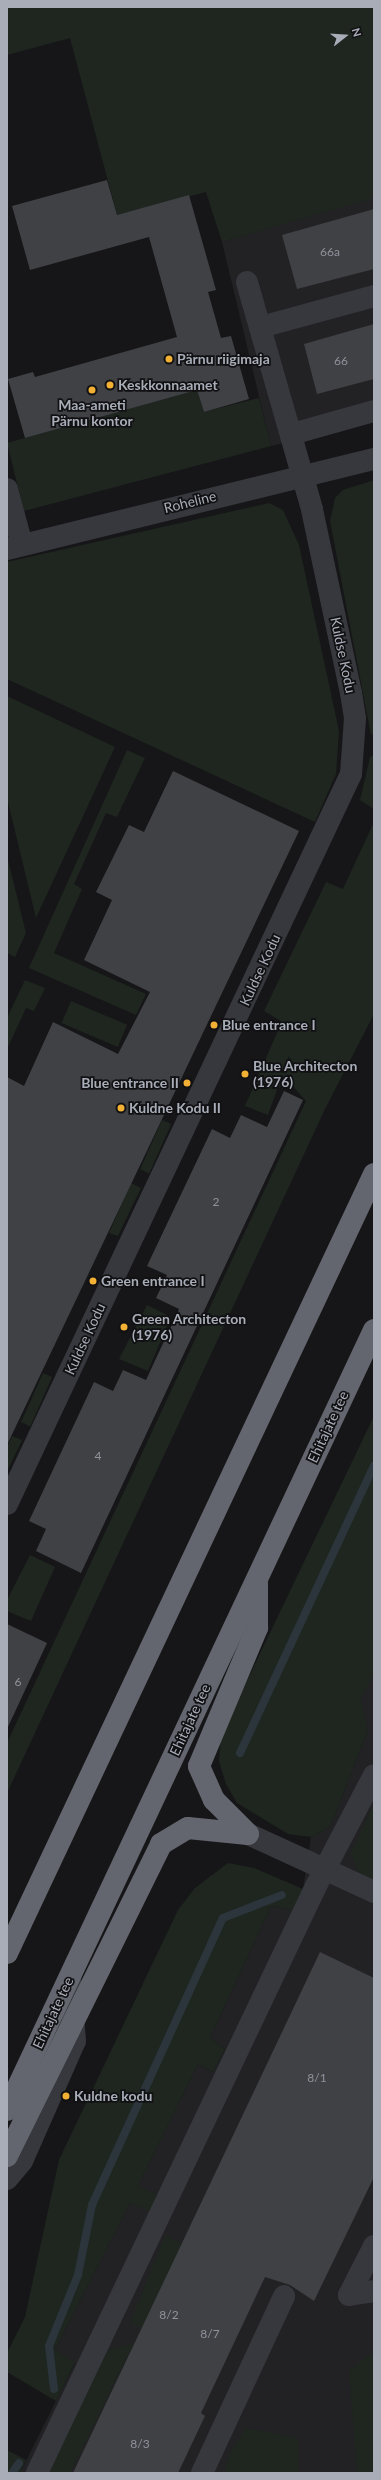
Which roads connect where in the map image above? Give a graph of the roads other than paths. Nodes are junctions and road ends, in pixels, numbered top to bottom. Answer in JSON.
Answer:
{"nodes":[{"id":1,"x":247,"y":282,"type":"dead end"},
{"id":2,"x":374,"y":296,"type":"edge"},
{"id":3,"x":261,"y":327,"type":"junction"},
{"id":4,"x":374,"y":411,"type":"edge"},
{"id":5,"x":292,"y":434,"type":"junction"},
{"id":6,"x":374,"y":459,"type":"edge"},
{"id":7,"x":303,"y":476,"type":"junction"},
{"id":8,"x":7,"y":489,"type":"edge"},
{"id":9,"x":15,"y":547,"type":"edge"},
{"id":10,"x":374,"y":1174,"type":"edge"},
{"id":11,"x":374,"y":1330,"type":"edge"},
{"id":12,"x":7,"y":1504,"type":"edge"},
{"id":13,"x":257,"y":1579,"type":"junction"},
{"id":14,"x":374,"y":1775,"type":"edge"},
{"id":15,"x":248,"y":1834,"type":"junction"},
{"id":16,"x":323,"y":1872,"type":"junction"},
{"id":17,"x":374,"y":1892,"type":"edge"},
{"id":18,"x":13,"y":1933,"type":"edge"},
{"id":19,"x":7,"y":1953,"type":"edge"},
{"id":20,"x":70,"y":1977,"type":"junction"},
{"id":21,"x":73,"y":2021,"type":"junction"},
{"id":22,"x":7,"y":2110,"type":"edge"},
{"id":23,"x":7,"y":2156,"type":"edge"},
{"id":24,"x":7,"y":2178,"type":"edge"},
{"id":25,"x":374,"y":2246,"type":"edge"},
{"id":26,"x":374,"y":2291,"type":"edge"},
{"id":27,"x":284,"y":2296,"type":"dead end"},
{"id":28,"x":37,"y":2473,"type":"edge"},
{"id":29,"x":202,"y":2473,"type":"edge"}],
"edges":[{"from":1,"to":3,"type":"street","name":"Kuldse Kodu"},
{"from":2,"to":3,"type":"street"},
{"from":3,"to":5,"type":"street","name":"Kuldse Kodu"},
{"from":4,"to":5,"type":"street"},
{"from":5,"to":7,"type":"street","name":"Kuldse Kodu"},
{"from":6,"to":7,"type":"street","name":"Roheline"},
{"from":7,"to":9,"type":"street","name":"Roheline"},
{"from":7,"to":12,"type":"street","name":"Kuldse Kodu"},
{"from":8,"to":9,"type":"street"},
{"from":10,"to":18,"type":"highway"},
{"from":11,"to":13,"type":"highway","name":"Ehitajate tee"},
{"from":13,"to":15,"type":"highway"},
{"from":13,"to":20,"type":"highway","name":"Ehitajate tee"},
{"from":14,"to":16,"type":"street"},
{"from":15,"to":16,"type":"street"},
{"from":15,"to":21,"type":"highway"},
{"from":16,"to":17,"type":"street"},
{"from":16,"to":28,"type":"street"},
{"from":18,"to":19,"type":"highway"},
{"from":20,"to":21,"type":"street"},
{"from":20,"to":22,"type":"highway","name":"Ehitajate tee"},
{"from":21,"to":23,"type":"highway"},
{"from":21,"to":24,"type":"street"},
{"from":25,"to":26,"type":"street"},
{"from":27,"to":29,"type":"street"}]}
